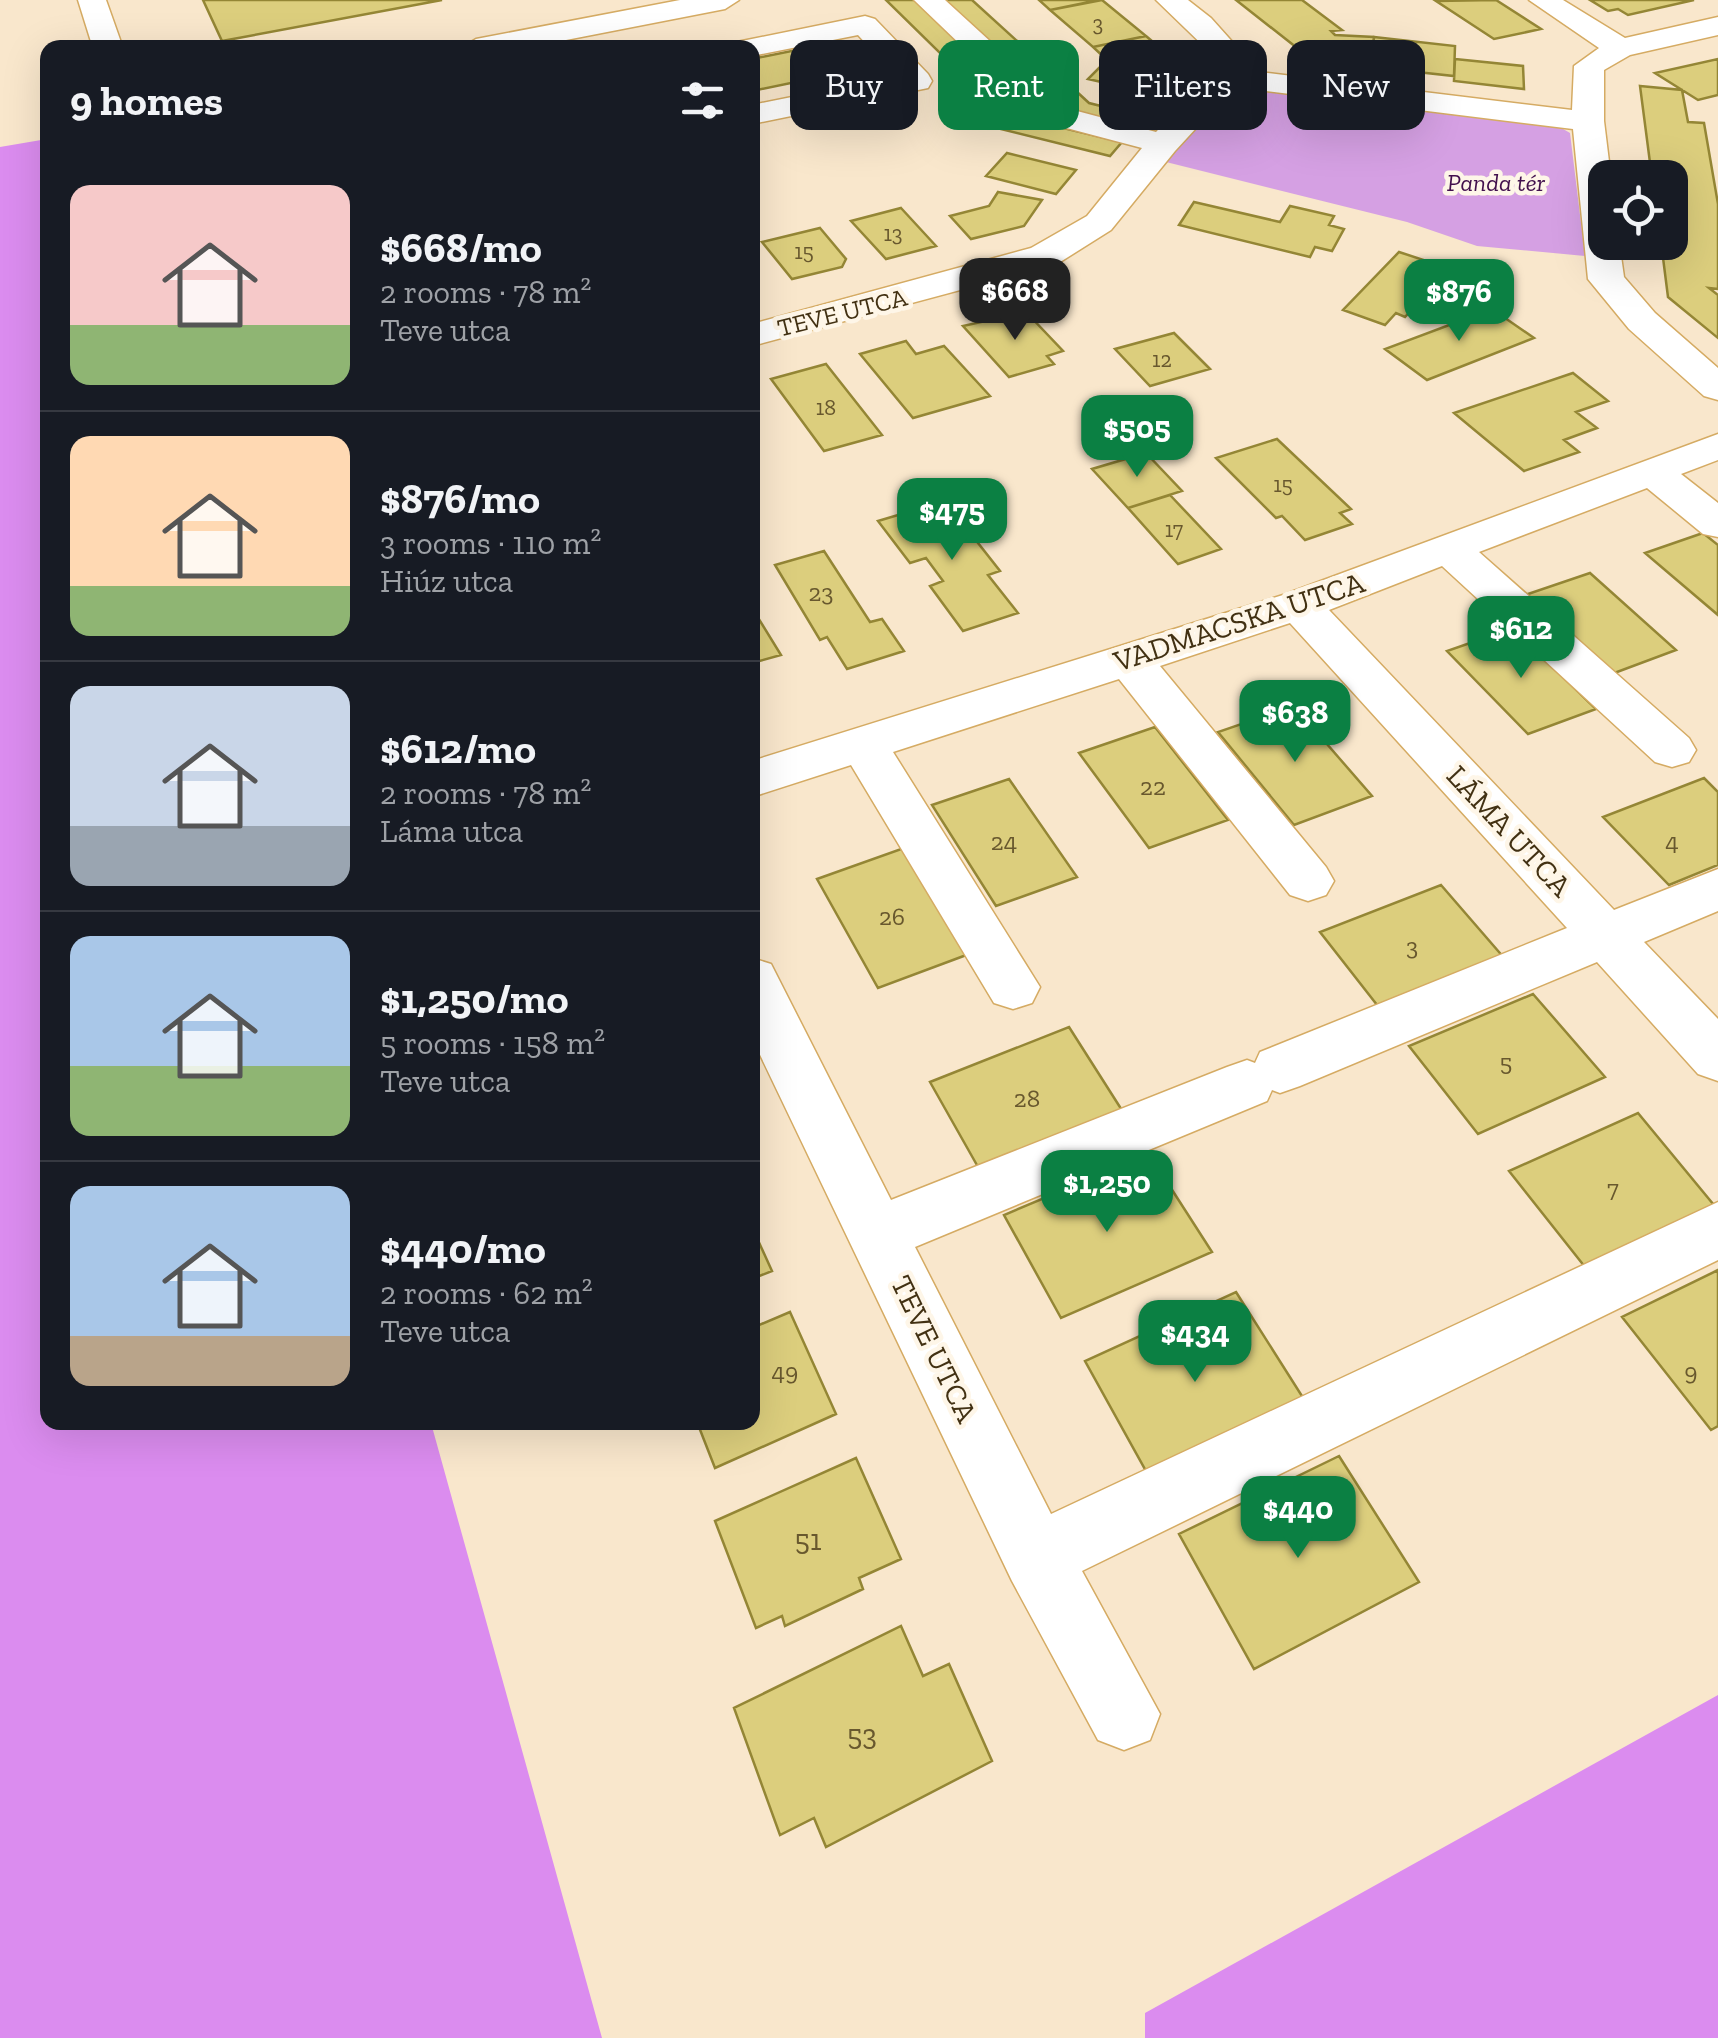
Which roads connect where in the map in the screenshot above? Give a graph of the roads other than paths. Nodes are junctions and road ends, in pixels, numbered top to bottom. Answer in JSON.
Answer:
{"nodes":[{"id":1,"x":92,"y":0,"type":"edge"},
{"id":2,"x":724,"y":0,"type":"edge"},
{"id":3,"x":840,"y":0,"type":"edge"},
{"id":4,"x":928,"y":0,"type":"edge"},
{"id":5,"x":1170,"y":0,"type":"edge"},
{"id":6,"x":1543,"y":0,"type":"edge"},
{"id":7,"x":642,"y":7,"type":"edge"},
{"id":8,"x":865,"y":25,"type":"junction"},
{"id":9,"x":1718,"y":26,"type":"edge"},
{"id":10,"x":105,"y":40,"type":"edge"},
{"id":11,"x":543,"y":40,"type":"edge"},
{"id":12,"x":1216,"y":40,"type":"edge"},
{"id":13,"x":760,"y":46,"type":"edge"},
{"id":14,"x":1620,"y":48,"type":"junction"},
{"id":15,"x":1267,"y":82,"type":"edge"},
{"id":16,"x":760,"y":113,"type":"edge"},
{"id":17,"x":1588,"y":120,"type":"junction"},
{"id":18,"x":1176,"y":130,"type":"edge"},
{"id":19,"x":1163,"y":144,"type":"junction"},
{"id":20,"x":760,"y":333,"type":"edge"},
{"id":21,"x":1718,"y":388,"type":"edge"},
{"id":22,"x":1718,"y":446,"type":"edge"},
{"id":23,"x":1654,"y":473,"type":"junction"},
{"id":24,"x":1718,"y":524,"type":"edge"},
{"id":25,"x":1449,"y":550,"type":"junction"},
{"id":26,"x":1299,"y":605,"type":"junction"},
{"id":27,"x":1128,"y":659,"type":"junction"},
{"id":28,"x":863,"y":744,"type":"junction"},
{"id":29,"x":1672,"y":750,"type":"dead end"},
{"id":30,"x":760,"y":776,"type":"edge"},
{"id":31,"x":1308,"y":881,"type":"dead end"},
{"id":32,"x":1718,"y":889,"type":"edge"},
{"id":33,"x":1605,"y":936,"type":"junction"},
{"id":34,"x":1013,"y":987,"type":"dead end"},
{"id":35,"x":760,"y":996,"type":"edge"},
{"id":36,"x":1718,"y":1057,"type":"edge"},
{"id":37,"x":1718,"y":1230,"type":"edge"},
{"id":38,"x":878,"y":1234,"type":"junction"},
{"id":39,"x":1036,"y":1557,"type":"junction"},
{"id":40,"x":1124,"y":1714,"type":"dead end"}],
"edges":[{"from":1,"to":10,"type":"street"},
{"from":2,"to":7,"type":"street"},
{"from":3,"to":8,"type":"street"},
{"from":4,"to":19,"type":"street"},
{"from":5,"to":12,"type":"street"},
{"from":6,"to":14,"type":"street"},
{"from":7,"to":11,"type":"street"},
{"from":8,"to":13,"type":"street"},
{"from":8,"to":16,"type":"street"},
{"from":9,"to":14,"type":"street"},
{"from":14,"to":17,"type":"street"},
{"from":15,"to":17,"type":"street"},
{"from":17,"to":21,"type":"street"},
{"from":18,"to":19,"type":"street","name":"TEVE UTCA"},
{"from":19,"to":20,"type":"street","name":"TEVE UTCA"},
{"from":22,"to":23,"type":"street","name":"VADMACSKA UTCA"},
{"from":23,"to":24,"type":"street"},
{"from":23,"to":25,"type":"street","name":"VADMACSKA UTCA"},
{"from":25,"to":26,"type":"street","name":"VADMACSKA UTCA"},
{"from":25,"to":29,"type":"street"},
{"from":26,"to":27,"type":"street","name":"VADMACSKA UTCA"},
{"from":26,"to":33,"type":"street","name":"LÁMA UTCA"},
{"from":27,"to":28,"type":"street","name":"VADMACSKA UTCA"},
{"from":27,"to":31,"type":"street"},
{"from":28,"to":30,"type":"street","name":"VADMACSKA UTCA"},
{"from":28,"to":34,"type":"street"},
{"from":32,"to":33,"type":"street"},
{"from":33,"to":36,"type":"street","name":"LÁMA UTCA"},
{"from":33,"to":38,"type":"street"},
{"from":35,"to":38,"type":"street","name":"TEVE UTCA"},
{"from":37,"to":39,"type":"street"},
{"from":38,"to":39,"type":"street","name":"TEVE UTCA"},
{"from":39,"to":40,"type":"street","name":"TEVE UTCA"}]}
